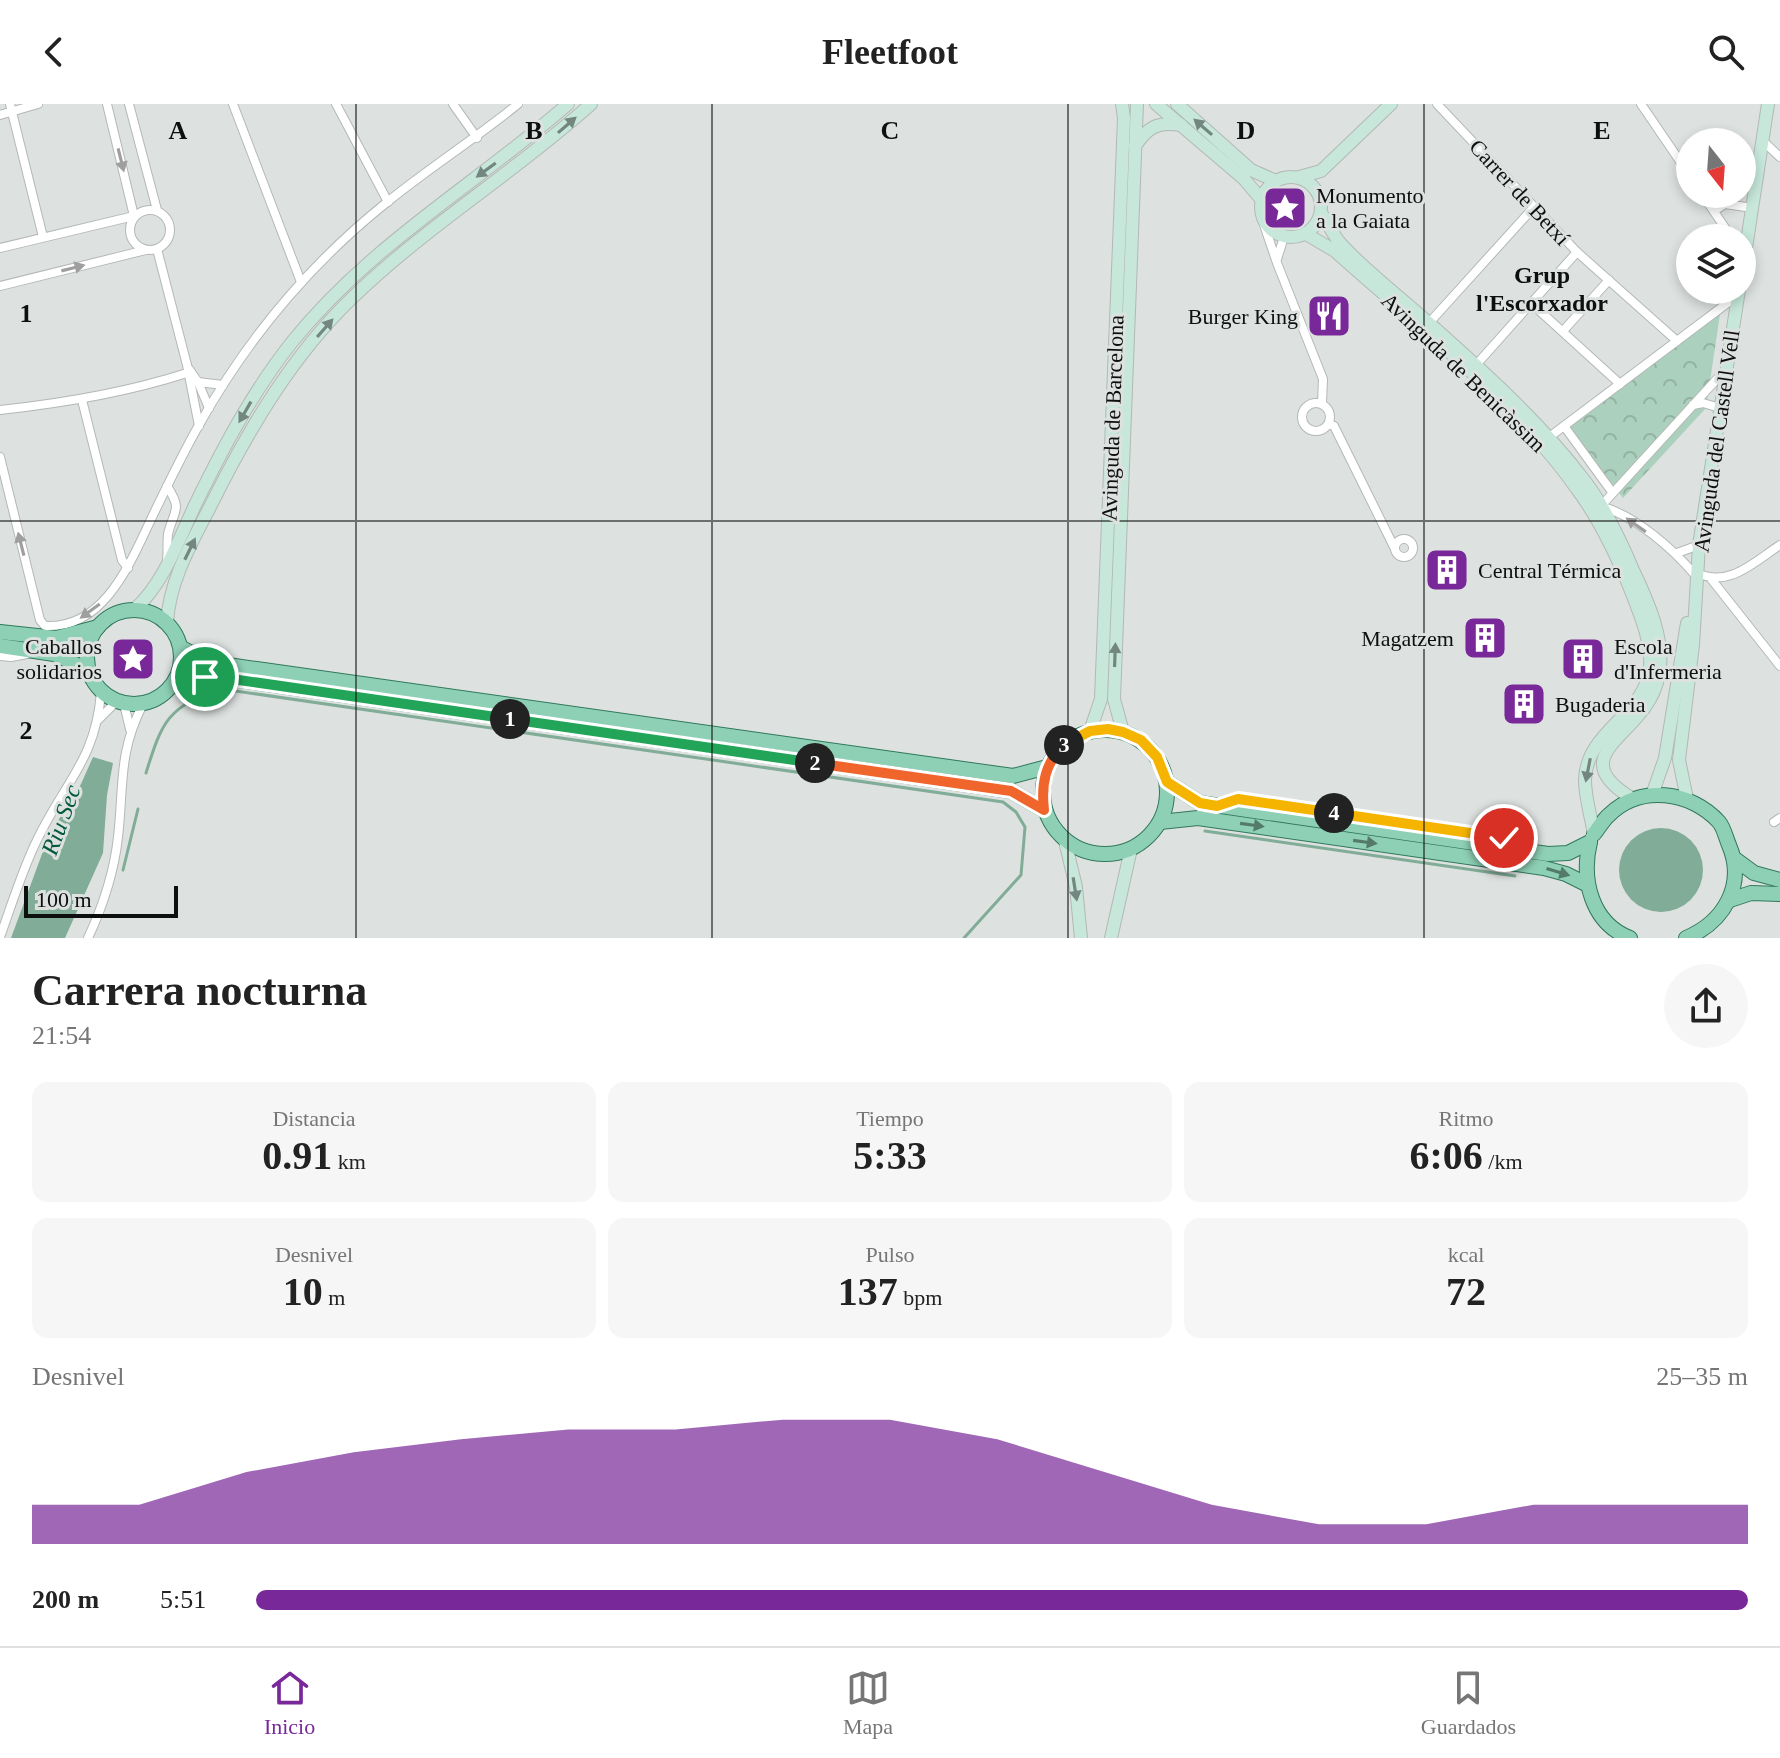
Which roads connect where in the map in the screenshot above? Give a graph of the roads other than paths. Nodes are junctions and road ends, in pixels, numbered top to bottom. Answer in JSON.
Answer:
{"nodes":[{"id":1,"x":38,"y":104,"type":"edge"},
{"id":2,"x":107,"y":104,"type":"edge"},
{"id":3,"x":129,"y":104,"type":"edge"},
{"id":4,"x":233,"y":104,"type":"edge"},
{"id":5,"x":336,"y":104,"type":"edge"},
{"id":6,"x":453,"y":104,"type":"edge"},
{"id":7,"x":518,"y":104,"type":"edge"},
{"id":8,"x":568,"y":104,"type":"edge"},
{"id":9,"x":591,"y":104,"type":"edge"},
{"id":10,"x":1122,"y":104,"type":"edge"},
{"id":11,"x":1137,"y":104,"type":"edge"},
{"id":12,"x":1156,"y":104,"type":"edge"},
{"id":13,"x":1177,"y":104,"type":"edge"},
{"id":14,"x":1391,"y":104,"type":"edge"},
{"id":15,"x":1437,"y":104,"type":"edge"},
{"id":16,"x":1641,"y":104,"type":"edge"},
{"id":17,"x":1768,"y":104,"type":"edge"},
{"id":18,"x":11,"y":108,"type":"edge"},
{"id":19,"x":0,"y":115,"type":"edge"},
{"id":20,"x":1181,"y":125,"type":"junction"},
{"id":21,"x":477,"y":138,"type":"junction"},
{"id":22,"x":1763,"y":141,"type":"junction"},
{"id":23,"x":1135,"y":146,"type":"junction"},
{"id":24,"x":1676,"y":155,"type":"edge"},
{"id":25,"x":1780,"y":157,"type":"edge"},
{"id":26,"x":1321,"y":171,"type":"junction"},
{"id":27,"x":1299,"y":177,"type":"junction"},
{"id":28,"x":1276,"y":181,"type":"junction"},
{"id":29,"x":1756,"y":188,"type":"edge"},
{"id":30,"x":1318,"y":192,"type":"junction"},
{"id":31,"x":1261,"y":199,"type":"junction"},
{"id":32,"x":388,"y":202,"type":"junction"},
{"id":33,"x":1534,"y":207,"type":"junction"},
{"id":34,"x":1712,"y":208,"type":"edge"},
{"id":35,"x":1719,"y":208,"type":"edge"},
{"id":36,"x":1753,"y":208,"type":"edge"},
{"id":37,"x":157,"y":210,"type":"junction"},
{"id":38,"x":1714,"y":211,"type":"junction"},
{"id":39,"x":1321,"y":213,"type":"junction"},
{"id":40,"x":134,"y":216,"type":"junction"},
{"id":41,"x":1261,"y":216,"type":"junction"},
{"id":42,"x":1723,"y":224,"type":"edge"},
{"id":43,"x":1750,"y":224,"type":"edge"},
{"id":44,"x":1306,"y":234,"type":"junction"},
{"id":45,"x":43,"y":237,"type":"junction"},
{"id":46,"x":1284,"y":237,"type":"junction"},
{"id":47,"x":0,"y":248,"type":"edge"},
{"id":48,"x":157,"y":249,"type":"junction"},
{"id":49,"x":146,"y":250,"type":"junction"},
{"id":50,"x":1577,"y":252,"type":"junction"},
{"id":51,"x":1277,"y":263,"type":"junction"},
{"id":52,"x":1609,"y":280,"type":"junction"},
{"id":53,"x":301,"y":282,"type":"junction"},
{"id":54,"x":0,"y":286,"type":"edge"},
{"id":55,"x":1531,"y":303,"type":"junction"},
{"id":56,"x":1724,"y":304,"type":"edge"},
{"id":57,"x":1737,"y":304,"type":"edge"},
{"id":58,"x":1429,"y":323,"type":"junction"},
{"id":59,"x":1563,"y":331,"type":"junction"},
{"id":60,"x":1677,"y":341,"type":"junction"},
{"id":61,"x":1476,"y":365,"type":"junction"},
{"id":62,"x":187,"y":369,"type":"junction"},
{"id":63,"x":1726,"y":369,"type":"junction"},
{"id":64,"x":198,"y":382,"type":"junction"},
{"id":65,"x":1620,"y":384,"type":"junction"},
{"id":66,"x":223,"y":385,"type":"junction"},
{"id":67,"x":193,"y":398,"type":"junction"},
{"id":68,"x":82,"y":400,"type":"junction"},
{"id":69,"x":1322,"y":403,"type":"junction"},
{"id":70,"x":1693,"y":405,"type":"junction"},
{"id":71,"x":209,"y":408,"type":"junction"},
{"id":72,"x":1720,"y":408,"type":"junction"},
{"id":73,"x":0,"y":410,"type":"edge"},
{"id":74,"x":1329,"y":424,"type":"junction"},
{"id":75,"x":199,"y":426,"type":"junction"},
{"id":76,"x":1564,"y":426,"type":"junction"},
{"id":77,"x":1548,"y":438,"type":"junction"},
{"id":78,"x":0,"y":457,"type":"edge"},
{"id":79,"x":167,"y":486,"type":"junction"},
{"id":80,"x":1612,"y":492,"type":"junction"},
{"id":81,"x":1601,"y":506,"type":"junction"},
{"id":82,"x":1385,"y":527,"type":"junction"},
{"id":83,"x":1400,"y":539,"type":"junction"},
{"id":84,"x":1699,"y":545,"type":"junction"},
{"id":85,"x":1780,"y":545,"type":"edge"},
{"id":86,"x":1394,"y":547,"type":"junction"},
{"id":87,"x":1677,"y":553,"type":"junction"},
{"id":88,"x":167,"y":561,"type":"junction"},
{"id":89,"x":128,"y":568,"type":"junction"},
{"id":90,"x":1697,"y":575,"type":"junction"},
{"id":91,"x":1712,"y":580,"type":"junction"},
{"id":92,"x":1695,"y":593,"type":"junction"},
{"id":93,"x":135,"y":609,"type":"junction"},
{"id":94,"x":167,"y":622,"type":"junction"},
{"id":95,"x":98,"y":627,"type":"junction"},
{"id":96,"x":3,"y":630,"type":"edge"},
{"id":97,"x":0,"y":646,"type":"edge"},
{"id":98,"x":182,"y":648,"type":"junction"},
{"id":99,"x":38,"y":651,"type":"junction"},
{"id":100,"x":0,"y":656,"type":"edge"},
{"id":101,"x":1780,"y":666,"type":"edge"},
{"id":102,"x":88,"y":670,"type":"junction"},
{"id":103,"x":172,"y":686,"type":"junction"},
{"id":104,"x":101,"y":692,"type":"junction"},
{"id":105,"x":120,"y":703,"type":"junction"},
{"id":106,"x":143,"y":704,"type":"junction"},
{"id":107,"x":99,"y":719,"type":"junction"},
{"id":108,"x":130,"y":729,"type":"junction"},
{"id":109,"x":1090,"y":731,"type":"junction"},
{"id":110,"x":1123,"y":732,"type":"junction"},
{"id":111,"x":1047,"y":767,"type":"junction"},
{"id":112,"x":1167,"y":782,"type":"junction"},
{"id":113,"x":1652,"y":795,"type":"junction"},
{"id":114,"x":1633,"y":799,"type":"junction"},
{"id":115,"x":1687,"y":799,"type":"junction"},
{"id":116,"x":1044,"y":810,"type":"junction"},
{"id":117,"x":1160,"y":822,"type":"junction"},
{"id":118,"x":1592,"y":838,"type":"junction"},
{"id":119,"x":1065,"y":841,"type":"junction"},
{"id":120,"x":1131,"y":849,"type":"junction"},
{"id":121,"x":1735,"y":859,"type":"junction"},
{"id":122,"x":1780,"y":880,"type":"edge"},
{"id":123,"x":1586,"y":884,"type":"junction"},
{"id":124,"x":1780,"y":894,"type":"edge"},
{"id":125,"x":1730,"y":900,"type":"junction"},
{"id":126,"x":0,"y":937,"type":"edge"},
{"id":127,"x":1625,"y":937,"type":"edge"},
{"id":128,"x":88,"y":938,"type":"edge"},
{"id":129,"x":1081,"y":938,"type":"edge"},
{"id":130,"x":1111,"y":938,"type":"edge"},
{"id":131,"x":1686,"y":938,"type":"edge"}],
"edges":[{"from":1,"to":18,"type":"street"},
{"from":2,"to":40,"type":"street","one_way":true},
{"from":3,"to":37,"type":"street"},
{"from":4,"to":53,"type":"street"},
{"from":5,"to":32,"type":"street"},
{"from":6,"to":21,"type":"street"},
{"from":7,"to":21,"type":"street"},
{"from":8,"to":88,"type":"main road","one_way":true},
{"from":94,"to":9,"type":"main road","one_way":true},
{"from":10,"to":109,"type":"main road","name":"Avinguda de Barcelona"},
{"from":11,"to":23,"type":"main road","name":"Avinguda de Barcelona"},
{"from":12,"to":20,"type":"main road"},
{"from":28,"to":13,"type":"main road","one_way":true},
{"from":14,"to":26,"type":"main road"},
{"from":15,"to":33,"type":"street","name":"Carrer de Betxí"},
{"from":16,"to":24,"type":"street"},
{"from":17,"to":22,"type":"main road"},
{"from":18,"to":19,"type":"street"},
{"from":18,"to":45,"type":"street"},
{"from":20,"to":23,"type":"main road"},
{"from":20,"to":31,"type":"main road"},
{"from":21,"to":32,"type":"street"},
{"from":22,"to":25,"type":"street"},
{"from":22,"to":29,"type":"main road"},
{"from":110,"to":23,"type":"main road","name":"Avinguda de Barcelona","one_way":true},
{"from":26,"to":27,"type":"main road"},
{"from":26,"to":30,"type":"main road"},
{"from":27,"to":28,"type":"main road"},
{"from":27,"to":30,"type":"main road"},
{"from":28,"to":31,"type":"main road"},
{"from":30,"to":39,"type":"main road"},
{"from":31,"to":41,"type":"main road"},
{"from":32,"to":53,"type":"street"},
{"from":33,"to":50,"type":"street","name":"Carrer de Betxí"},
{"from":33,"to":58,"type":"street"},
{"from":34,"to":38,"type":"street"},
{"from":35,"to":38,"type":"street"},
{"from":36,"to":43,"type":"main road"},
{"from":37,"to":40,"type":"street"},
{"from":37,"to":48,"type":"street"},
{"from":38,"to":42,"type":"street"},
{"from":39,"to":44,"type":"main road"},
{"from":39,"to":58,"type":"main road","name":"Avinguda de Benicàssim"},
{"from":40,"to":45,"type":"street"},
{"from":40,"to":49,"type":"street"},
{"from":41,"to":46,"type":"main road"},
{"from":41,"to":51,"type":"street"},
{"from":44,"to":46,"type":"main road"},
{"from":44,"to":118,"type":"main road","name":"Avinguda de Benicàssim","one_way":true},
{"from":45,"to":47,"type":"street"},
{"from":46,"to":51,"type":"street"},
{"from":48,"to":49,"type":"street"},
{"from":48,"to":62,"type":"street"},
{"from":54,"to":49,"type":"street","one_way":true},
{"from":50,"to":52,"type":"street","name":"Carrer de Betxí"},
{"from":50,"to":55,"type":"street"},
{"from":51,"to":69,"type":"street"},
{"from":52,"to":59,"type":"street"},
{"from":52,"to":60,"type":"street","name":"Carrer de Betxí"},
{"from":53,"to":66,"type":"street"},
{"from":55,"to":59,"type":"street"},
{"from":55,"to":61,"type":"street"},
{"from":56,"to":60,"type":"street"},
{"from":57,"to":63,"type":"main road","name":"Avinguda del Castell Vell"},
{"from":58,"to":61,"type":"main road","name":"Avinguda de Benicàssim"},
{"from":59,"to":65,"type":"street"},
{"from":60,"to":65,"type":"street"},
{"from":61,"to":77,"type":"main road","name":"Avinguda de Benicàssim"},
{"from":62,"to":64,"type":"street"},
{"from":62,"to":67,"type":"street"},
{"from":62,"to":68,"type":"street"},
{"from":63,"to":70,"type":"street"},
{"from":63,"to":72,"type":"main road","name":"Avinguda del Castell Vell"},
{"from":64,"to":66,"type":"street"},
{"from":64,"to":71,"type":"street"},
{"from":65,"to":76,"type":"street"},
{"from":66,"to":71,"type":"street"},
{"from":67,"to":71,"type":"street"},
{"from":67,"to":75,"type":"street"},
{"from":68,"to":73,"type":"street"},
{"from":68,"to":89,"type":"street"},
{"from":69,"to":74,"type":"street"},
{"from":69,"to":74,"type":"street"},
{"from":70,"to":72,"type":"street"},
{"from":70,"to":80,"type":"street"},
{"from":71,"to":75,"type":"street"},
{"from":72,"to":84,"type":"main road","name":"Avinguda del Castell Vell"},
{"from":74,"to":82,"type":"street"},
{"from":75,"to":79,"type":"street"},
{"from":76,"to":77,"type":"street"},
{"from":76,"to":80,"type":"street","name":"Avinguda de Benicàssim"},
{"from":77,"to":81,"type":"main road","name":"Avinguda de Benicàssim"},
{"from":89,"to":78,"type":"street","one_way":true},
{"from":79,"to":88,"type":"street"},
{"from":79,"to":89,"type":"street"},
{"from":80,"to":81,"type":"street"},
{"from":87,"to":81,"type":"street","one_way":true},
{"from":81,"to":114,"type":"main road","name":"Avinguda de Benicàssim"},
{"from":82,"to":83,"type":"street"},
{"from":82,"to":86,"type":"street"},
{"from":83,"to":86,"type":"street"},
{"from":83,"to":86,"type":"street"},
{"from":84,"to":87,"type":"street"},
{"from":84,"to":90,"type":"main road","name":"Avinguda del Castell Vell"},
{"from":85,"to":91,"type":"street"},
{"from":87,"to":90,"type":"street"},
{"from":88,"to":93,"type":"main road"},
{"from":90,"to":91,"type":"street"},
{"from":90,"to":92,"type":"main road","name":"Avinguda del Castell Vell"},
{"from":91,"to":101,"type":"street"},
{"from":92,"to":113,"type":"main road","name":"Avinguda del Castell Vell"},
{"from":92,"to":115,"type":"main road","name":"Avinguda del Castell Vell"},
{"from":93,"to":94,"type":"main road"},
{"from":93,"to":95,"type":"main road"},
{"from":94,"to":98,"type":"main road"},
{"from":95,"to":96,"type":"main road"},
{"from":95,"to":102,"type":"main road"},
{"from":97,"to":99,"type":"main road"},
{"from":98,"to":103,"type":"main road"},
{"from":98,"to":111,"type":"main road"},
{"from":99,"to":100,"type":"street"},
{"from":99,"to":102,"type":"main road"},
{"from":102,"to":104,"type":"main road"},
{"from":103,"to":106,"type":"main road"},
{"from":103,"to":116,"type":"main road"},
{"from":104,"to":105,"type":"main road"},
{"from":104,"to":107,"type":"street"},
{"from":105,"to":106,"type":"main road"},
{"from":105,"to":107,"type":"street"},
{"from":105,"to":108,"type":"street"},
{"from":106,"to":108,"type":"street"},
{"from":107,"to":126,"type":"street"},
{"from":108,"to":128,"type":"street"},
{"from":109,"to":110,"type":"main road"},
{"from":109,"to":111,"type":"main road"},
{"from":110,"to":112,"type":"main road"},
{"from":111,"to":116,"type":"main road"},
{"from":112,"to":117,"type":"main road"},
{"from":112,"to":118,"type":"main road"},
{"from":113,"to":114,"type":"main road"},
{"from":113,"to":115,"type":"main road"},
{"from":114,"to":118,"type":"main road"},
{"from":115,"to":121,"type":"main road"},
{"from":116,"to":119,"type":"main road"},
{"from":117,"to":120,"type":"main road"},
{"from":117,"to":123,"type":"main road","one_way":true},
{"from":118,"to":123,"type":"main road"},
{"from":119,"to":120,"type":"main road"},
{"from":119,"to":129,"type":"main road","one_way":true},
{"from":120,"to":130,"type":"main road"},
{"from":121,"to":122,"type":"main road"},
{"from":121,"to":125,"type":"main road"},
{"from":123,"to":127,"type":"main road"},
{"from":124,"to":125,"type":"main road"},
{"from":125,"to":131,"type":"main road"}]}
